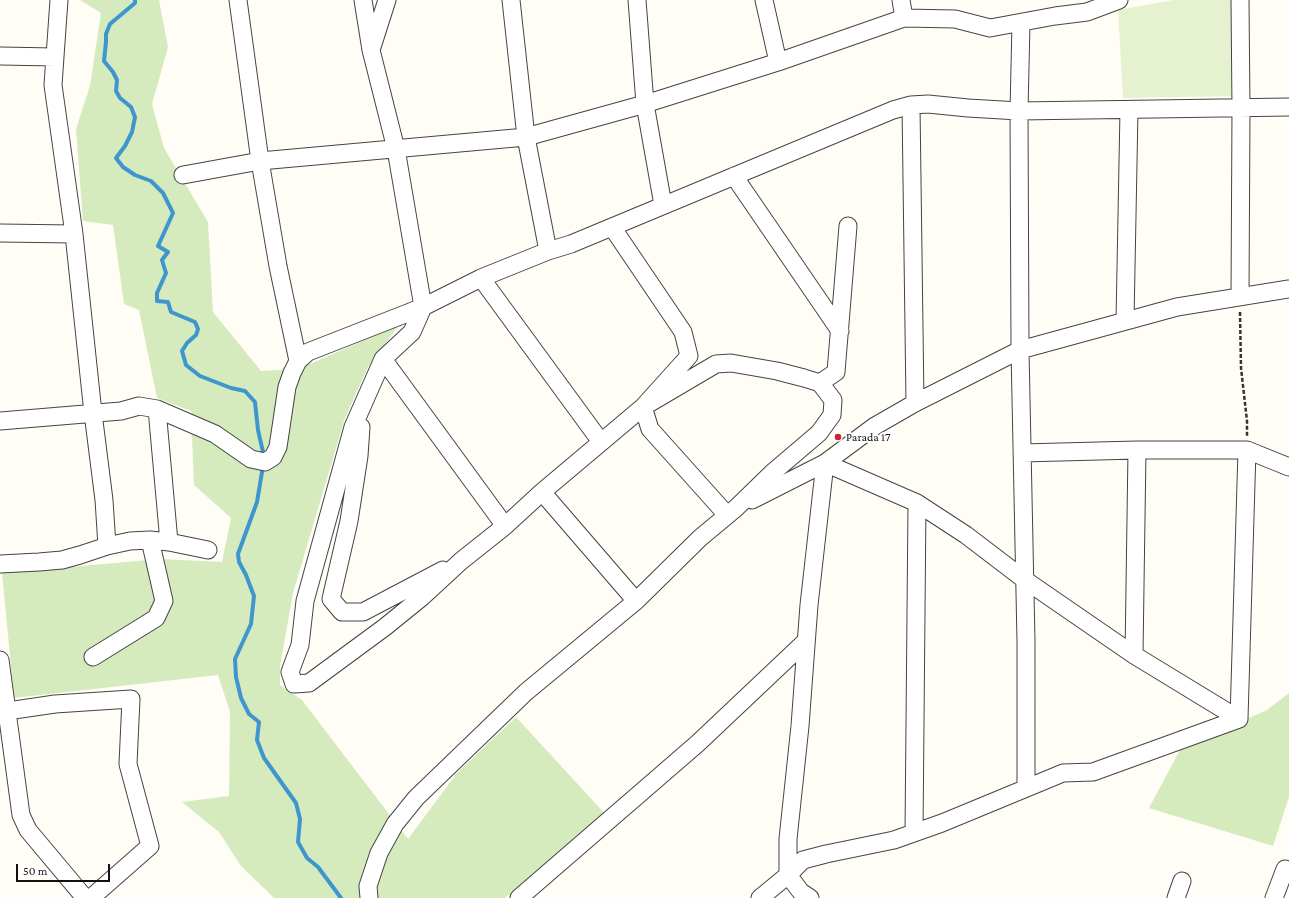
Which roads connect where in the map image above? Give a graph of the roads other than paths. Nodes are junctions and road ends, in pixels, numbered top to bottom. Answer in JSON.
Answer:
{"nodes":[{"id":1,"x":59,"y":0,"type":"edge"},
{"id":2,"x":238,"y":0,"type":"edge"},
{"id":3,"x":363,"y":0,"type":"edge"},
{"id":4,"x":387,"y":0,"type":"edge"},
{"id":5,"x":511,"y":0,"type":"edge"},
{"id":6,"x":637,"y":0,"type":"edge"},
{"id":7,"x":764,"y":0,"type":"edge"},
{"id":8,"x":901,"y":0,"type":"edge"},
{"id":9,"x":1119,"y":0,"type":"edge"},
{"id":10,"x":1240,"y":0,"type":"edge"},
{"id":11,"x":904,"y":18,"type":"junction"},
{"id":12,"x":1021,"y":23,"type":"junction"},
{"id":13,"x":371,"y":50,"type":"junction"},
{"id":14,"x":0,"y":56,"type":"edge"},
{"id":15,"x":56,"y":57,"type":"junction"},
{"id":16,"x":778,"y":62,"type":"junction"},
{"id":17,"x":645,"y":104,"type":"junction"},
{"id":18,"x":911,"y":106,"type":"junction"},
{"id":19,"x":1289,"y":107,"type":"edge"},
{"id":20,"x":1241,"y":109,"type":"junction"},
{"id":21,"x":1130,"y":110,"type":"junction"},
{"id":22,"x":1019,"y":111,"type":"junction"},
{"id":23,"x":526,"y":137,"type":"junction"},
{"id":24,"x":396,"y":149,"type":"junction"},
{"id":25,"x":260,"y":161,"type":"junction"},
{"id":26,"x":182,"y":175,"type":"dead end"},
{"id":27,"x":734,"y":176,"type":"junction"},
{"id":28,"x":663,"y":206,"type":"junction"},
{"id":29,"x":848,"y":226,"type":"dead end"},
{"id":30,"x":612,"y":227,"type":"junction"},
{"id":31,"x":0,"y":233,"type":"edge"},
{"id":32,"x":74,"y":234,"type":"junction"},
{"id":33,"x":548,"y":251,"type":"junction"},
{"id":34,"x":481,"y":278,"type":"junction"},
{"id":35,"x":1289,"y":289,"type":"edge"},
{"id":36,"x":1240,"y":297,"type":"junction"},
{"id":37,"x":423,"y":307,"type":"junction"},
{"id":38,"x":1125,"y":321,"type":"junction"},
{"id":39,"x":840,"y":331,"type":"junction"},
{"id":40,"x":1020,"y":350,"type":"junction"},
{"id":41,"x":383,"y":359,"type":"junction"},
{"id":42,"x":298,"y":361,"type":"junction"},
{"id":43,"x":820,"y":383,"type":"junction"},
{"id":44,"x":915,"y":403,"type":"junction"},
{"id":45,"x":363,"y":405,"type":"junction"},
{"id":46,"x":643,"y":407,"type":"junction"},
{"id":47,"x":157,"y":409,"type":"junction"},
{"id":48,"x":93,"y":413,"type":"junction"},
{"id":49,"x":0,"y":421,"type":"edge"},
{"id":50,"x":601,"y":442,"type":"junction"},
{"id":51,"x":1137,"y":450,"type":"junction"},
{"id":52,"x":1247,"y":450,"type":"junction"},
{"id":53,"x":1022,"y":453,"type":"junction"},
{"id":54,"x":825,"y":463,"type":"junction"},
{"id":55,"x":1289,"y":467,"type":"edge"},
{"id":56,"x":542,"y":492,"type":"junction"},
{"id":57,"x":917,"y":503,"type":"junction"},
{"id":58,"x":732,"y":512,"type":"junction"},
{"id":59,"x":505,"y":526,"type":"junction"},
{"id":60,"x":150,"y":540,"type":"junction"},
{"id":61,"x":169,"y":542,"type":"junction"},
{"id":62,"x":107,"y":546,"type":"junction"},
{"id":63,"x":208,"y":550,"type":"dead end"},
{"id":64,"x":461,"y":561,"type":"junction"},
{"id":65,"x":0,"y":564,"type":"edge"},
{"id":66,"x":1024,"y":580,"type":"junction"},
{"id":67,"x":636,"y":601,"type":"junction"},
{"id":68,"x":806,"y":641,"type":"junction"},
{"id":69,"x":1134,"y":654,"type":"junction"},
{"id":70,"x":93,"y":657,"type":"dead end"},
{"id":71,"x":0,"y":660,"type":"edge"},
{"id":72,"x":3,"y":711,"type":"edge"},
{"id":73,"x":1239,"y":719,"type":"junction"},
{"id":74,"x":1026,"y":788,"type":"junction"},
{"id":75,"x":914,"y":833,"type":"junction"},
{"id":76,"x":1285,"y":869,"type":"dead end"},
{"id":77,"x":788,"y":875,"type":"junction"},
{"id":78,"x":1182,"y":881,"type":"dead end"},
{"id":79,"x":85,"y":898,"type":"edge"},
{"id":80,"x":91,"y":898,"type":"edge"},
{"id":81,"x":369,"y":898,"type":"edge"},
{"id":82,"x":518,"y":898,"type":"edge"},
{"id":83,"x":760,"y":898,"type":"edge"},
{"id":84,"x":810,"y":898,"type":"edge"},
{"id":85,"x":1176,"y":898,"type":"edge"},
{"id":86,"x":1274,"y":898,"type":"edge"}],
"edges":[{"from":1,"to":15,"type":"street"},
{"from":2,"to":25,"type":"street"},
{"from":3,"to":13,"type":"street"},
{"from":4,"to":13,"type":"street"},
{"from":5,"to":23,"type":"street"},
{"from":6,"to":17,"type":"street"},
{"from":7,"to":16,"type":"street"},
{"from":8,"to":11,"type":"street"},
{"from":9,"to":12,"type":"street"},
{"from":10,"to":20,"type":"street"},
{"from":11,"to":12,"type":"street"},
{"from":11,"to":16,"type":"street"},
{"from":12,"to":22,"type":"street"},
{"from":13,"to":24,"type":"street"},
{"from":14,"to":15,"type":"street"},
{"from":15,"to":32,"type":"street"},
{"from":16,"to":17,"type":"street"},
{"from":17,"to":23,"type":"street"},
{"from":17,"to":28,"type":"street"},
{"from":18,"to":22,"type":"street"},
{"from":18,"to":27,"type":"street"},
{"from":18,"to":44,"type":"street"},
{"from":19,"to":20,"type":"street"},
{"from":20,"to":21,"type":"street"},
{"from":20,"to":36,"type":"street"},
{"from":21,"to":22,"type":"street"},
{"from":21,"to":38,"type":"street"},
{"from":22,"to":40,"type":"street"},
{"from":23,"to":24,"type":"street"},
{"from":23,"to":33,"type":"street"},
{"from":24,"to":25,"type":"street"},
{"from":24,"to":37,"type":"street"},
{"from":25,"to":26,"type":"street"},
{"from":25,"to":42,"type":"street"},
{"from":27,"to":28,"type":"street"},
{"from":27,"to":39,"type":"street"},
{"from":28,"to":30,"type":"street"},
{"from":29,"to":39,"type":"street"},
{"from":30,"to":33,"type":"street"},
{"from":30,"to":46,"type":"street"},
{"from":31,"to":32,"type":"street"},
{"from":32,"to":48,"type":"street"},
{"from":33,"to":34,"type":"street"},
{"from":34,"to":37,"type":"street"},
{"from":34,"to":50,"type":"street"},
{"from":35,"to":36,"type":"street"},
{"from":36,"to":38,"type":"street"},
{"from":37,"to":41,"type":"street"},
{"from":37,"to":42,"type":"street"},
{"from":38,"to":40,"type":"street"},
{"from":39,"to":43,"type":"street"},
{"from":40,"to":44,"type":"street"},
{"from":40,"to":53,"type":"street"},
{"from":41,"to":45,"type":"street"},
{"from":41,"to":59,"type":"street"},
{"from":42,"to":47,"type":"street"},
{"from":43,"to":46,"type":"street"},
{"from":43,"to":58,"type":"street"},
{"from":44,"to":54,"type":"street"},
{"from":45,"to":64,"type":"street"},
{"from":45,"to":64,"type":"street"},
{"from":46,"to":50,"type":"street"},
{"from":46,"to":58,"type":"street"},
{"from":47,"to":48,"type":"street"},
{"from":47,"to":61,"type":"street"},
{"from":48,"to":49,"type":"street"},
{"from":48,"to":62,"type":"street"},
{"from":50,"to":56,"type":"street"},
{"from":51,"to":52,"type":"street"},
{"from":51,"to":53,"type":"street"},
{"from":51,"to":69,"type":"street"},
{"from":52,"to":55,"type":"street"},
{"from":52,"to":73,"type":"street"},
{"from":53,"to":66,"type":"street"},
{"from":54,"to":57,"type":"street"},
{"from":54,"to":58,"type":"street"},
{"from":54,"to":68,"type":"street"},
{"from":56,"to":59,"type":"street"},
{"from":56,"to":67,"type":"street"},
{"from":57,"to":66,"type":"street"},
{"from":57,"to":75,"type":"street"},
{"from":58,"to":67,"type":"street"},
{"from":59,"to":64,"type":"street"},
{"from":60,"to":61,"type":"street"},
{"from":60,"to":62,"type":"street"},
{"from":60,"to":70,"type":"street"},
{"from":61,"to":63,"type":"street"},
{"from":62,"to":65,"type":"street"},
{"from":66,"to":69,"type":"street"},
{"from":66,"to":74,"type":"street"},
{"from":67,"to":81,"type":"street"},
{"from":68,"to":77,"type":"street"},
{"from":68,"to":82,"type":"street"},
{"from":69,"to":73,"type":"street"},
{"from":71,"to":72,"type":"street"},
{"from":72,"to":79,"type":"street"},
{"from":72,"to":80,"type":"street"},
{"from":73,"to":74,"type":"street"},
{"from":74,"to":75,"type":"street"},
{"from":75,"to":77,"type":"street"},
{"from":76,"to":86,"type":"street"},
{"from":77,"to":83,"type":"street"},
{"from":77,"to":84,"type":"street"},
{"from":78,"to":85,"type":"street"}]}
